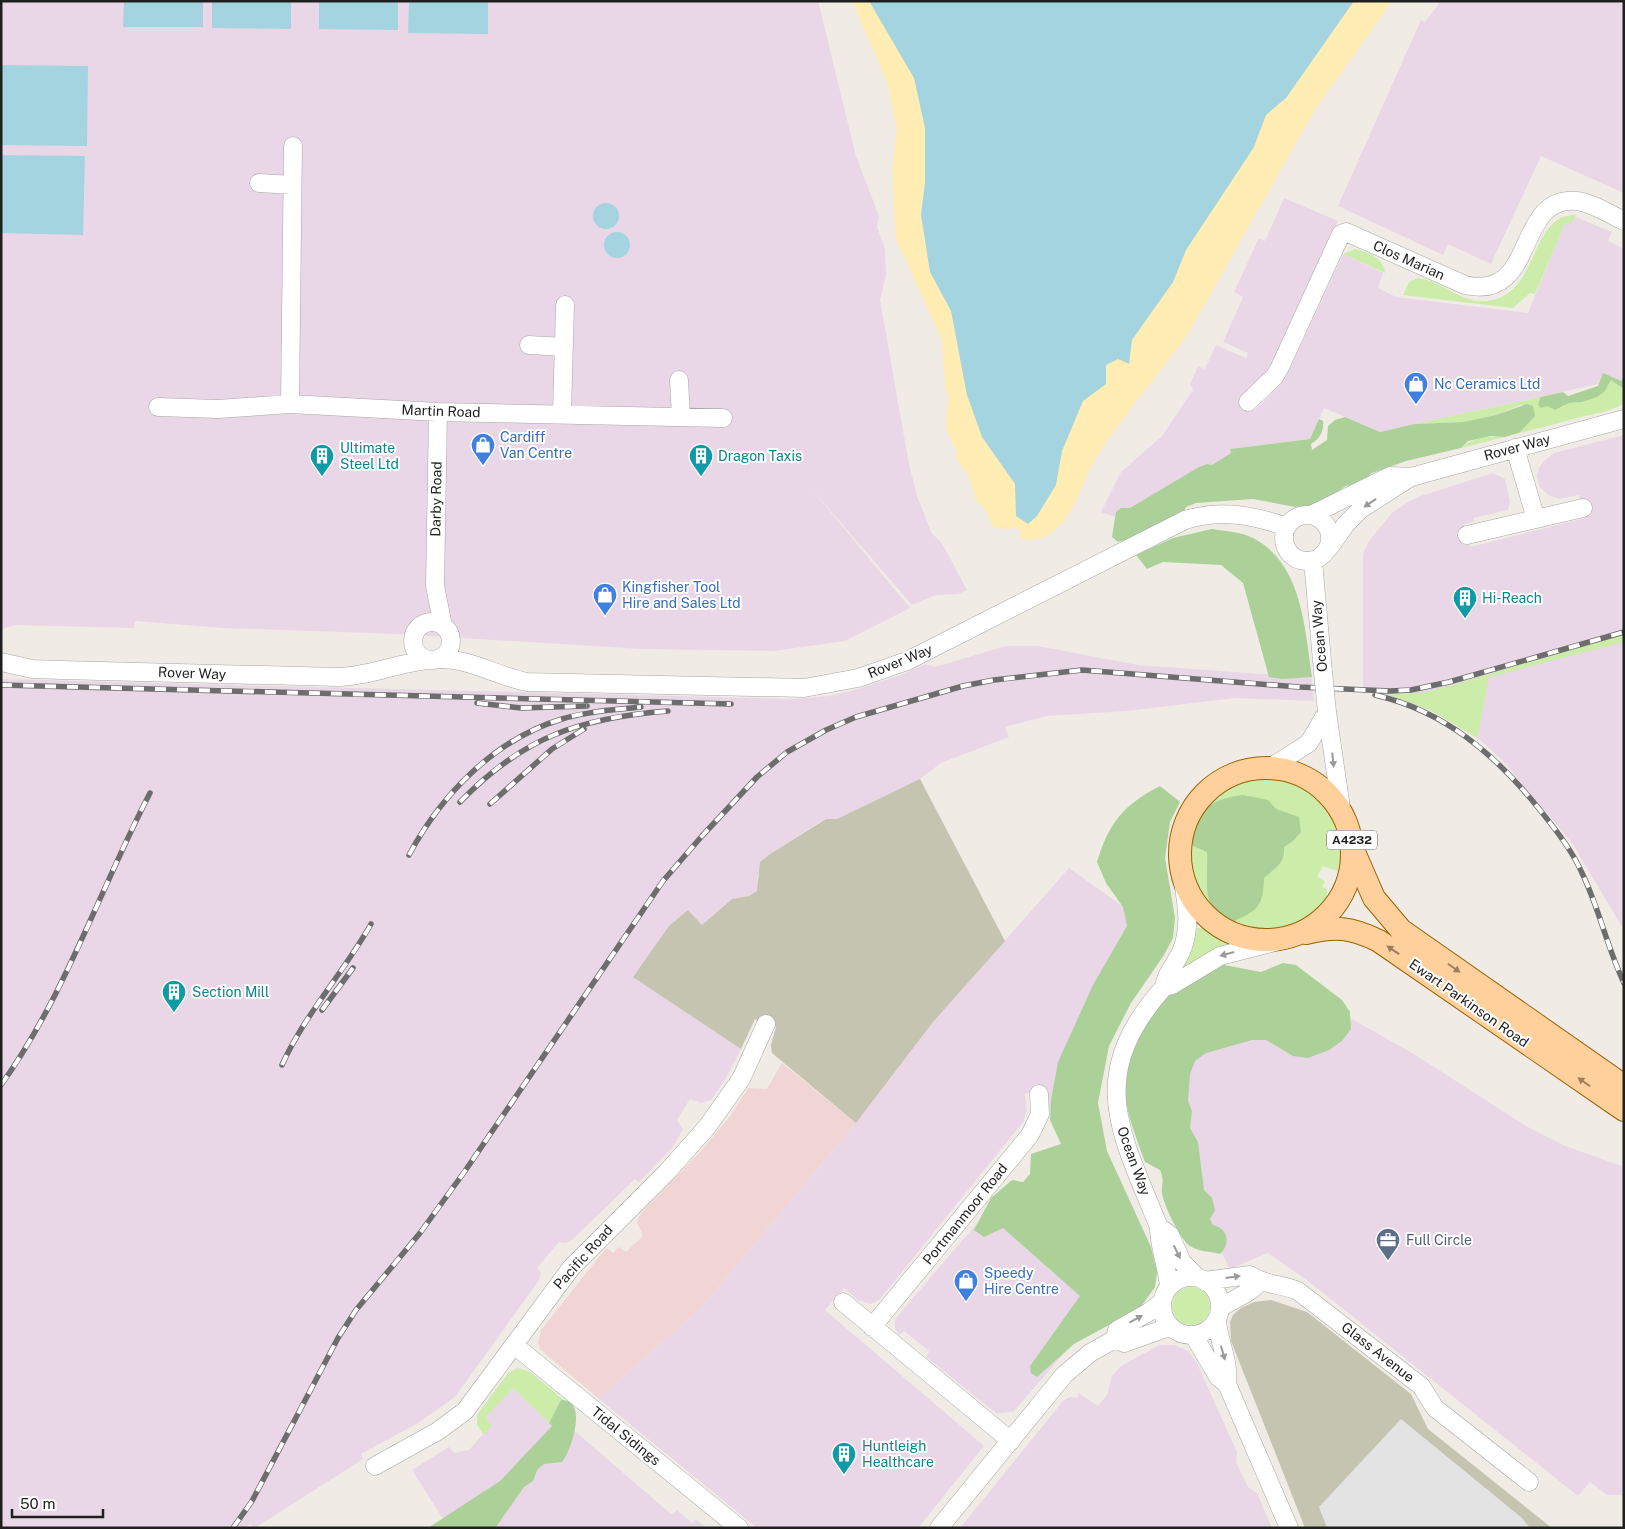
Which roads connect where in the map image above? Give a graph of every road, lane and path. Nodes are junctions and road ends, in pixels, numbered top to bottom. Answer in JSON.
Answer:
{"nodes":[{"id":1,"x":293,"y":146,"type":"dead end"},
{"id":2,"x":259,"y":183,"type":"dead end"},
{"id":3,"x":292,"y":185,"type":"junction"},
{"id":4,"x":1624,"y":221,"type":"edge"},
{"id":5,"x":565,"y":306,"type":"dead end"},
{"id":6,"x":529,"y":345,"type":"dead end"},
{"id":7,"x":564,"y":347,"type":"junction"},
{"id":8,"x":679,"y":380,"type":"dead end"},
{"id":9,"x":1248,"y":402,"type":"dead end"},
{"id":10,"x":290,"y":404,"type":"junction"},
{"id":11,"x":158,"y":407,"type":"dead end"},
{"id":12,"x":438,"y":412,"type":"junction"},
{"id":13,"x":562,"y":413,"type":"junction"},
{"id":14,"x":681,"y":417,"type":"junction"},
{"id":15,"x":723,"y":418,"type":"dead end"},
{"id":16,"x":1624,"y":419,"type":"edge"},
{"id":17,"x":1515,"y":448,"type":"junction"},
{"id":18,"x":1411,"y":477,"type":"junction"},
{"id":19,"x":1583,"y":508,"type":"dead end"},
{"id":20,"x":1311,"y":515,"type":"junction"},
{"id":21,"x":1536,"y":518,"type":"junction"},
{"id":22,"x":1287,"y":527,"type":"junction"},
{"id":23,"x":1467,"y":535,"type":"dead end"},
{"id":24,"x":1329,"y":548,"type":"junction"},
{"id":25,"x":1313,"y":561,"type":"junction"},
{"id":26,"x":435,"y":586,"type":"junction"},
{"id":27,"x":446,"y":628,"type":"junction"},
{"id":28,"x":416,"y":632,"type":"junction"},
{"id":29,"x":434,"y":660,"type":"junction"},
{"id":30,"x":1,"y":662,"type":"edge"},
{"id":31,"x":484,"y":667,"type":"junction"},
{"id":32,"x":383,"y":670,"type":"junction"},
{"id":33,"x":1327,"y":712,"type":"junction"},
{"id":34,"x":1271,"y":767,"type":"junction"},
{"id":35,"x":1341,"y":808,"type":"junction"},
{"id":36,"x":1354,"y":852,"type":"junction"},
{"id":37,"x":1181,"y":868,"type":"junction"},
{"id":38,"x":1297,"y":936,"type":"junction"},
{"id":39,"x":1164,"y":987,"type":"junction"},
{"id":40,"x":766,"y":1024,"type":"dead end"},
{"id":41,"x":1624,"y":1086,"type":"edge"},
{"id":42,"x":1039,"y":1094,"type":"dead end"},
{"id":43,"x":1624,"y":1110,"type":"edge"},
{"id":44,"x":1159,"y":1227,"type":"junction"},
{"id":45,"x":1200,"y":1279,"type":"junction"},
{"id":46,"x":1259,"y":1282,"type":"junction"},
{"id":47,"x":1166,"y":1294,"type":"junction"},
{"id":48,"x":843,"y":1302,"type":"dead end"},
{"id":49,"x":1219,"y":1314,"type":"junction"},
{"id":50,"x":872,"y":1327,"type":"junction"},
{"id":51,"x":1169,"y":1327,"type":"junction"},
{"id":52,"x":1194,"y":1336,"type":"junction"},
{"id":53,"x":1115,"y":1339,"type":"junction"},
{"id":54,"x":514,"y":1345,"type":"junction"},
{"id":55,"x":1227,"y":1384,"type":"junction"},
{"id":56,"x":1011,"y":1441,"type":"junction"},
{"id":57,"x":375,"y":1466,"type":"dead end"},
{"id":58,"x":1529,"y":1482,"type":"dead end"},
{"id":59,"x":739,"y":1528,"type":"edge"},
{"id":60,"x":939,"y":1528,"type":"edge"},
{"id":61,"x":1289,"y":1528,"type":"edge"}],
"edges":[{"from":1,"to":3,"type":"street"},
{"from":2,"to":3,"type":"street"},
{"from":3,"to":10,"type":"street"},
{"from":4,"to":9,"type":"street","name":"Clos Marian"},
{"from":5,"to":7,"type":"street"},
{"from":6,"to":7,"type":"street"},
{"from":7,"to":13,"type":"street"},
{"from":8,"to":14,"type":"street"},
{"from":10,"to":11,"type":"street","name":"Martin Road"},
{"from":10,"to":12,"type":"street","name":"Martin Road"},
{"from":12,"to":13,"type":"street","name":"Martin Road"},
{"from":12,"to":26,"type":"street","name":"Darby Road"},
{"from":13,"to":14,"type":"street","name":"Martin Road"},
{"from":14,"to":15,"type":"street","name":"Martin Road"},
{"from":16,"to":17,"type":"street","name":"Rover Way"},
{"from":17,"to":18,"type":"street","name":"Rover Way"},
{"from":17,"to":21,"type":"street"},
{"from":18,"to":20,"type":"street","name":"Rover Way"},
{"from":18,"to":24,"type":"street","name":"Rover Way","one_way":true},
{"from":19,"to":21,"type":"street"},
{"from":20,"to":22,"type":"street"},
{"from":20,"to":24,"type":"street"},
{"from":21,"to":23,"type":"street"},
{"from":22,"to":25,"type":"street"},
{"from":22,"to":31,"type":"street","name":"Rover Way"},
{"from":24,"to":25,"type":"street"},
{"from":25,"to":33,"type":"street","name":"Ocean Way","bridge":true},
{"from":26,"to":27,"type":"street","name":"Darby Road"},
{"from":26,"to":28,"type":"street","name":"Darby Road"},
{"from":27,"to":28,"type":"street"},
{"from":27,"to":29,"type":"street"},
{"from":27,"to":31,"type":"street","name":"Rover Way"},
{"from":28,"to":29,"type":"street"},
{"from":28,"to":32,"type":"street","name":"Rover Way"},
{"from":29,"to":31,"type":"street","name":"Rover Way"},
{"from":29,"to":32,"type":"street","name":"Rover Way"},
{"from":30,"to":32,"type":"street","name":"Rover Way"},
{"from":33,"to":34,"type":"street"},
{"from":33,"to":35,"type":"street","name":"Ocean Way","one_way":true},
{"from":34,"to":35,"type":"main road","number":"A4232"},
{"from":34,"to":37,"type":"main road","number":"A4232"},
{"from":35,"to":36,"type":"main road","number":"A4232"},
{"from":36,"to":38,"type":"main road","number":"A4232"},
{"from":36,"to":41,"type":"main road","name":"Ewart Parkinson Road","number":"A4232","one_way":true},
{"from":37,"to":38,"type":"main road","number":"A4232"},
{"from":37,"to":39,"type":"street"},
{"from":38,"to":39,"type":"street","one_way":true},
{"from":43,"to":38,"type":"main road","name":"Ewart Parkinson Road","number":"A4232","one_way":true},
{"from":39,"to":44,"type":"street","name":"Ocean Way"},
{"from":40,"to":54,"type":"street","name":"Pacific Road"},
{"from":42,"to":50,"type":"street","name":"Portmanmoor Road"},
{"from":44,"to":45,"type":"street","name":"Ocean Way","one_way":true},
{"from":44,"to":47,"type":"street","name":"Ocean Way"},
{"from":45,"to":46,"type":"street","name":"Glass Avenue","one_way":true},
{"from":45,"to":47,"type":"street"},
{"from":45,"to":49,"type":"street"},
{"from":46,"to":49,"type":"street"},
{"from":46,"to":58,"type":"street","name":"Glass Avenue"},
{"from":47,"to":51,"type":"street"},
{"from":53,"to":47,"type":"street","one_way":true},
{"from":48,"to":50,"type":"street"},
{"from":49,"to":52,"type":"street"},
{"from":49,"to":55,"type":"street","one_way":true},
{"from":50,"to":56,"type":"street"},
{"from":51,"to":52,"type":"street"},
{"from":51,"to":53,"type":"street"},
{"from":52,"to":55,"type":"street"},
{"from":53,"to":56,"type":"street"},
{"from":54,"to":57,"type":"street","name":"Pacific Road"},
{"from":54,"to":59,"type":"street","name":"Tidal Sidings"},
{"from":55,"to":61,"type":"street"},
{"from":56,"to":60,"type":"street"}]}
